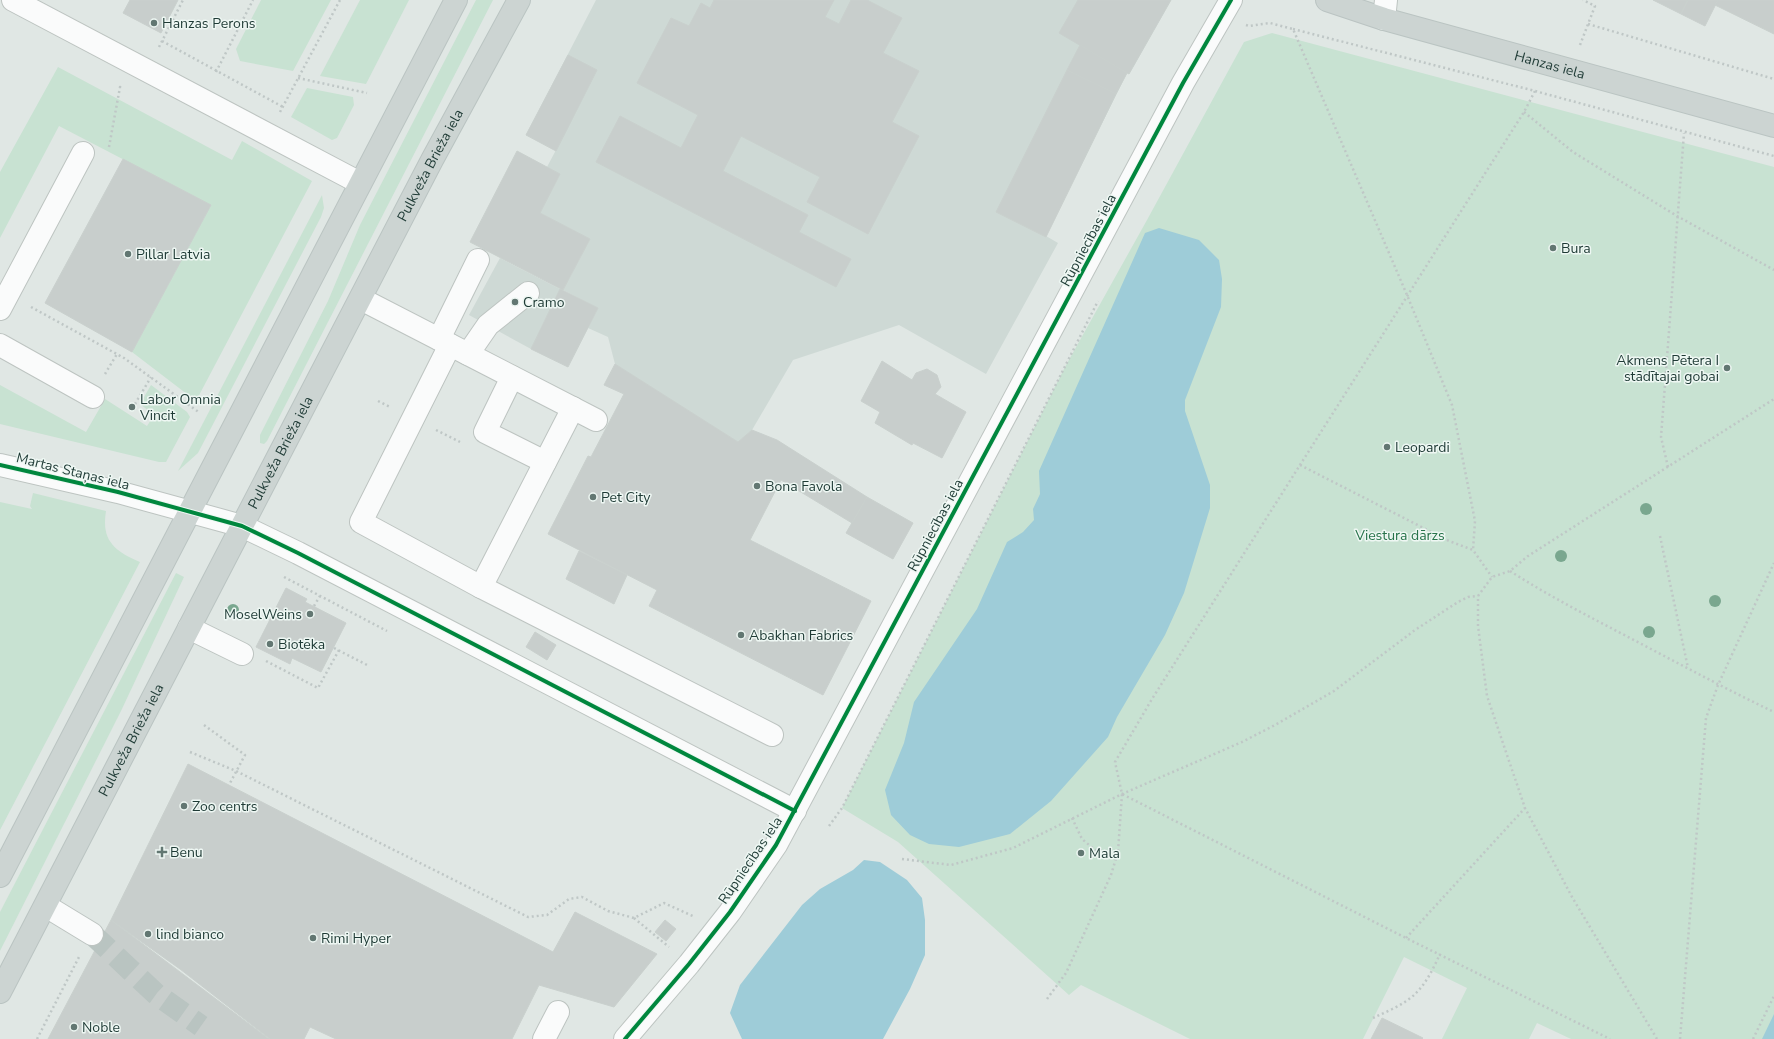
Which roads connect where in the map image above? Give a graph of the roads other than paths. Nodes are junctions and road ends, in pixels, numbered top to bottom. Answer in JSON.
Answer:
{"nodes":[{"id":1,"x":13,"y":0,"type":"edge"},
{"id":2,"x":456,"y":0,"type":"edge"},
{"id":3,"x":519,"y":0,"type":"edge"},
{"id":4,"x":1327,"y":0,"type":"edge"},
{"id":5,"x":1228,"y":6,"type":"edge"},
{"id":6,"x":1385,"y":10,"type":"edge"},
{"id":7,"x":1774,"y":126,"type":"edge"},
{"id":8,"x":83,"y":153,"type":"dead end"},
{"id":9,"x":360,"y":183,"type":"junction"},
{"id":10,"x":478,"y":260,"type":"dead end"},
{"id":11,"x":528,"y":293,"type":"dead end"},
{"id":12,"x":361,"y":299,"type":"junction"},
{"id":13,"x":0,"y":309,"type":"edge"},
{"id":14,"x":0,"y":345,"type":"edge"},
{"id":15,"x":452,"y":346,"type":"junction"},
{"id":16,"x":512,"y":377,"type":"junction"},
{"id":17,"x":94,"y":397,"type":"dead end"},
{"id":18,"x":573,"y":408,"type":"junction"},
{"id":19,"x":596,"y":420,"type":"dead end"},
{"id":20,"x":545,"y":462,"type":"junction"},
{"id":21,"x":0,"y":464,"type":"edge"},
{"id":22,"x":188,"y":513,"type":"junction"},
{"id":23,"x":242,"y":526,"type":"junction"},
{"id":24,"x":481,"y":587,"type":"junction"},
{"id":25,"x":189,"y":628,"type":"junction"},
{"id":26,"x":242,"y":654,"type":"dead end"},
{"id":27,"x":772,"y":735,"type":"dead end"},
{"id":28,"x":796,"y":811,"type":"junction"},
{"id":29,"x":0,"y":876,"type":"edge"},
{"id":30,"x":46,"y":906,"type":"junction"},
{"id":31,"x":92,"y":934,"type":"tunnel mouth"},
{"id":32,"x":0,"y":992,"type":"edge"},
{"id":33,"x":558,"y":1012,"type":"dead end"},
{"id":34,"x":544,"y":1039,"type":"edge"},
{"id":35,"x":625,"y":1039,"type":"edge"}],
"edges":[{"from":1,"to":9,"type":"street"},
{"from":2,"to":9,"type":"main road"},
{"from":3,"to":12,"type":"main road","name":"Pulkveža Brieža iela"},
{"from":4,"to":6,"type":"main road","name":"Hanzas iela"},
{"from":5,"to":28,"type":"street","name":"Rūpniecības iela"},
{"from":6,"to":7,"type":"main road","name":"Hanzas iela"},
{"from":8,"to":13,"type":"street"},
{"from":9,"to":22,"type":"main road"},
{"from":10,"to":15,"type":"street"},
{"from":11,"to":15,"type":"street"},
{"from":12,"to":15,"type":"street"},
{"from":12,"to":23,"type":"main road","name":"Pulkveža Brieža iela"},
{"from":14,"to":17,"type":"street"},
{"from":15,"to":16,"type":"street"},
{"from":15,"to":24,"type":"street"},
{"from":16,"to":18,"type":"street"},
{"from":16,"to":20,"type":"street"},
{"from":18,"to":19,"type":"street"},
{"from":18,"to":20,"type":"street"},
{"from":20,"to":24,"type":"street"},
{"from":21,"to":22,"type":"street","name":"Martas Staņas iela"},
{"from":22,"to":23,"type":"street","name":"Martas Staņas iela"},
{"from":22,"to":29,"type":"main road"},
{"from":23,"to":25,"type":"main road","name":"Pulkveža Brieža iela"},
{"from":23,"to":28,"type":"street","name":"Martas Staņas iela"},
{"from":24,"to":27,"type":"street"},
{"from":25,"to":26,"type":"street"},
{"from":25,"to":30,"type":"main road","name":"Pulkveža Brieža iela"},
{"from":28,"to":35,"type":"street","name":"Rūpniecības iela"},
{"from":30,"to":31,"type":"street"},
{"from":30,"to":32,"type":"main road","name":"Pulkveža Brieža iela"},
{"from":33,"to":34,"type":"street"}]}
